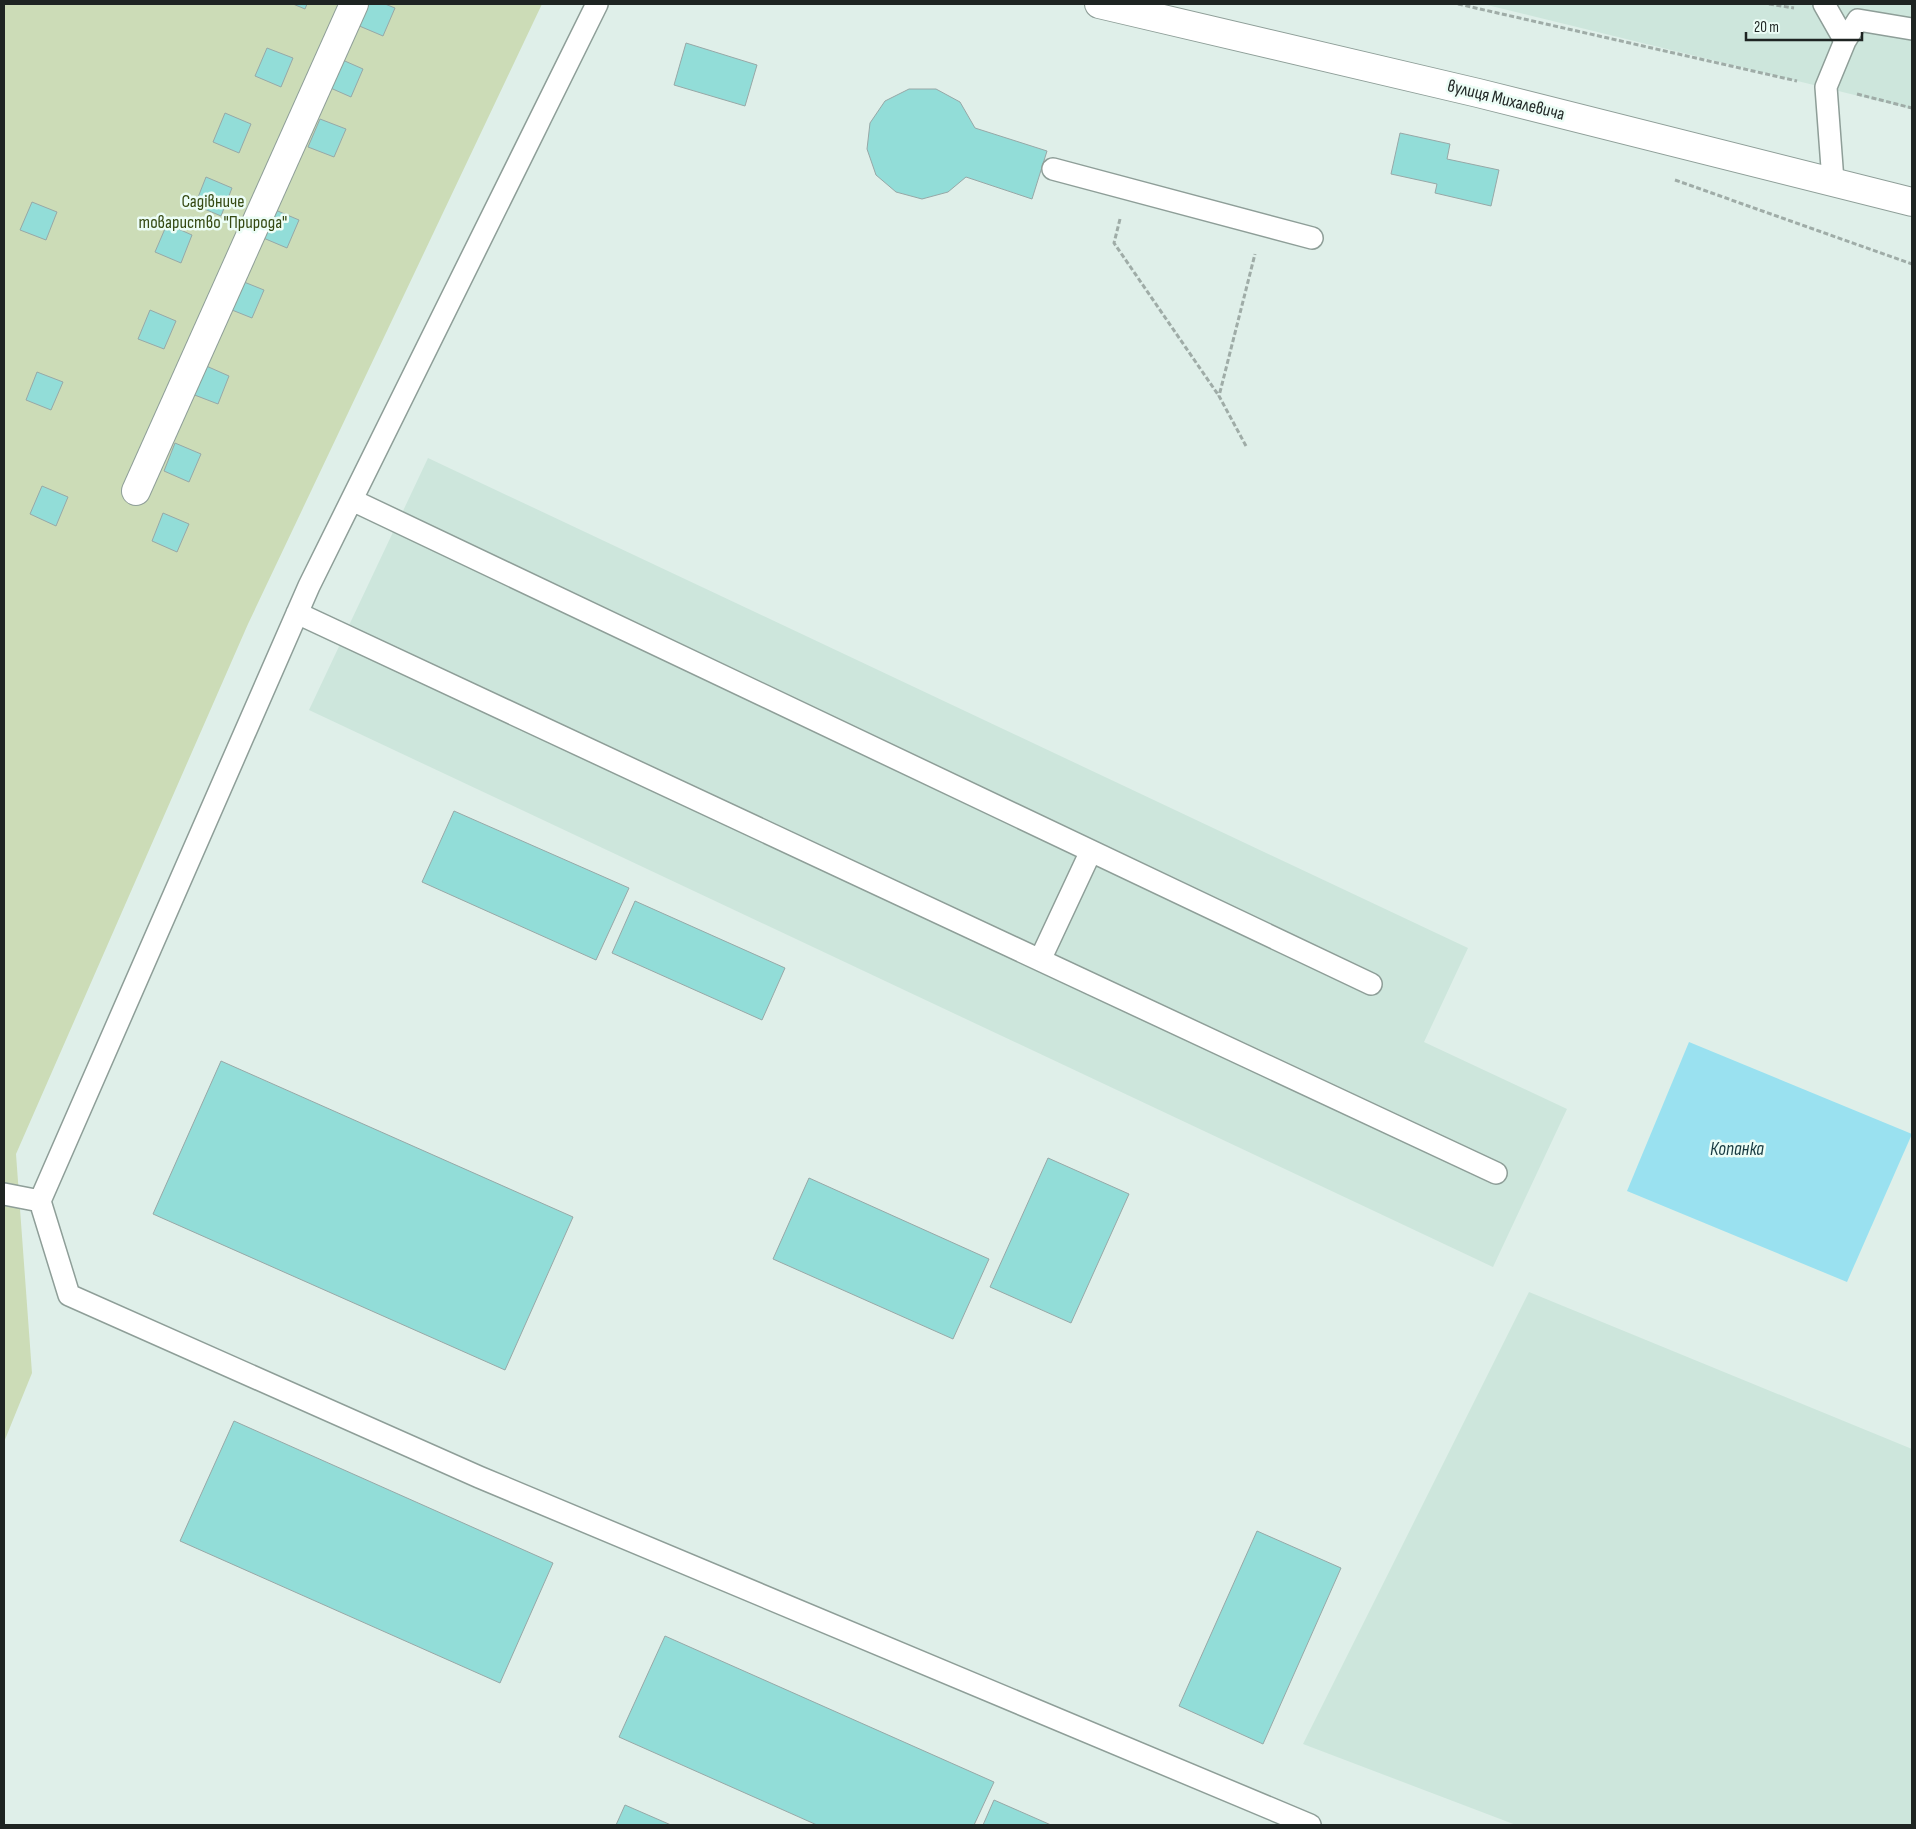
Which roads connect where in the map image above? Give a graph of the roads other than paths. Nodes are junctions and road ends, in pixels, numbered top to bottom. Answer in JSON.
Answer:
{"nodes":[{"id":1,"x":354,"y":4,"type":"edge"},
{"id":2,"x":597,"y":4,"type":"edge"},
{"id":3,"x":1099,"y":4,"type":"edge"},
{"id":4,"x":1824,"y":4,"type":"edge"},
{"id":5,"x":1863,"y":12,"type":"edge"},
{"id":6,"x":1912,"y":30,"type":"edge"},
{"id":7,"x":1845,"y":41,"type":"junction"},
{"id":8,"x":1053,"y":169,"type":"dead end"},
{"id":9,"x":1833,"y":182,"type":"junction"},
{"id":10,"x":1912,"y":202,"type":"edge"},
{"id":11,"x":1312,"y":238,"type":"dead end"},
{"id":12,"x":136,"y":491,"type":"dead end"},
{"id":13,"x":352,"y":500,"type":"junction"},
{"id":14,"x":298,"y":613,"type":"junction"},
{"id":15,"x":1090,"y":850,"type":"junction"},
{"id":16,"x":1040,"y":960,"type":"junction"},
{"id":17,"x":1372,"y":984,"type":"dead end"},
{"id":18,"x":1496,"y":1173,"type":"dead end"},
{"id":19,"x":4,"y":1194,"type":"edge"},
{"id":20,"x":40,"y":1201,"type":"junction"},
{"id":21,"x":1310,"y":1825,"type":"edge"}],
"edges":[{"from":1,"to":12,"type":"street"},
{"from":2,"to":13,"type":"lane"},
{"from":3,"to":9,"type":"street","name":"вулиця Михалевича"},
{"from":4,"to":7,"type":"lane"},
{"from":5,"to":6,"type":"lane"},
{"from":5,"to":7,"type":"lane"},
{"from":7,"to":9,"type":"lane"},
{"from":8,"to":11,"type":"lane"},
{"from":9,"to":10,"type":"street","name":"вулиця Михалевича"},
{"from":13,"to":14,"type":"lane"},
{"from":13,"to":15,"type":"lane"},
{"from":14,"to":16,"type":"lane"},
{"from":14,"to":20,"type":"lane"},
{"from":15,"to":16,"type":"lane"},
{"from":15,"to":17,"type":"lane"},
{"from":16,"to":18,"type":"lane"},
{"from":19,"to":20,"type":"lane"},
{"from":20,"to":21,"type":"lane"}]}
